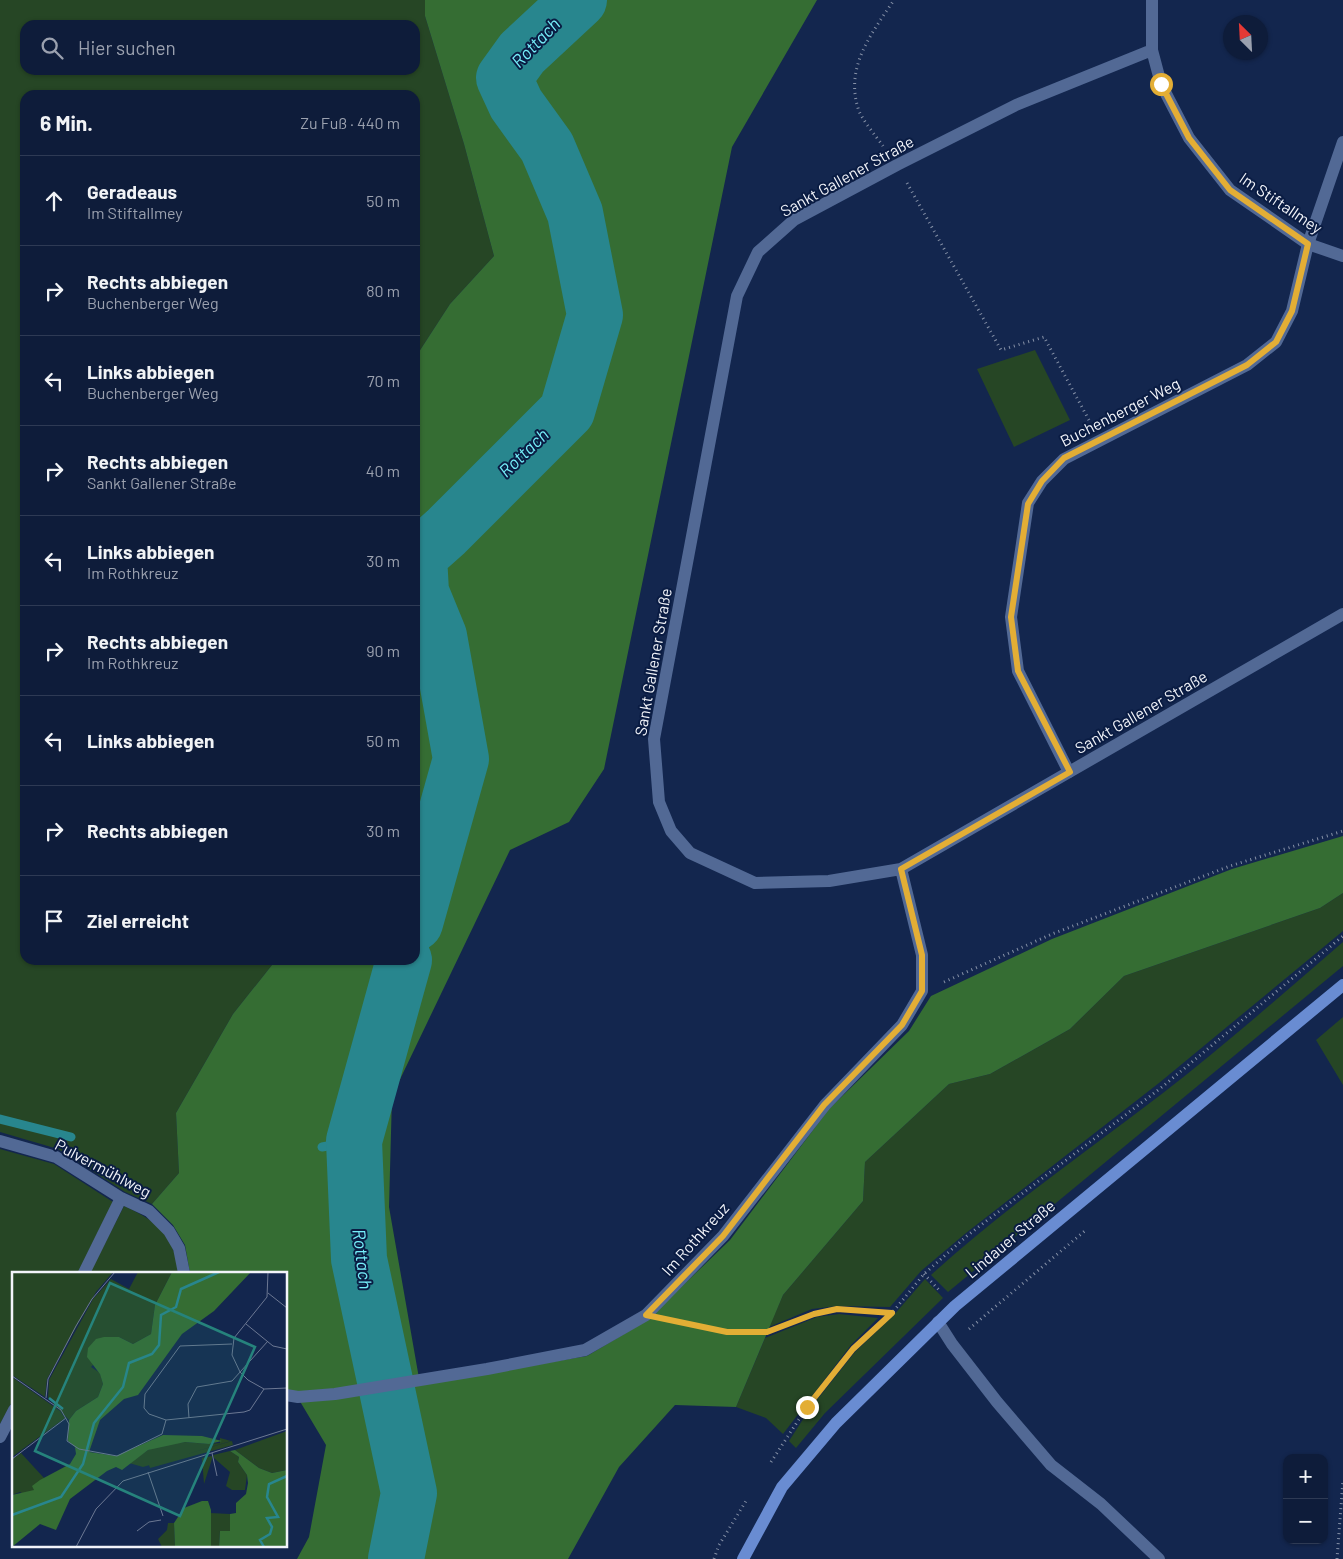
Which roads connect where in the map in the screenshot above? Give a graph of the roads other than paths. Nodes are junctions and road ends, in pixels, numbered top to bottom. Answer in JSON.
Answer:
{"nodes":[{"id":1,"x":1152,"y":0,"type":"edge"},
{"id":2,"x":1152,"y":50,"type":"junction"},
{"id":3,"x":1343,"y":142,"type":"edge"},
{"id":4,"x":1308,"y":244,"type":"junction"},
{"id":5,"x":1343,"y":256,"type":"edge"},
{"id":6,"x":1343,"y":614,"type":"edge"},
{"id":7,"x":1070,"y":772,"type":"junction"},
{"id":8,"x":901,"y":869,"type":"junction"},
{"id":9,"x":1343,"y":986,"type":"edge"},
{"id":10,"x":0,"y":1141,"type":"edge"},
{"id":11,"x":121,"y":1198,"type":"junction"},
{"id":12,"x":84,"y":1272,"type":"edge"},
{"id":13,"x":184,"y":1272,"type":"edge"},
{"id":14,"x":938,"y":1322,"type":"junction"},
{"id":15,"x":288,"y":1395,"type":"edge"},
{"id":16,"x":12,"y":1414,"type":"edge"},
{"id":17,"x":0,"y":1437,"type":"edge"},
{"id":18,"x":743,"y":1559,"type":"edge"},
{"id":19,"x":1159,"y":1559,"type":"edge"}],
"edges":[{"from":1,"to":2,"type":"street","name":"Im Stiftallmey"},
{"from":2,"to":4,"type":"street","name":"Im Stiftallmey"},
{"from":2,"to":8,"type":"street","name":"Sankt Gallener Straße"},
{"from":3,"to":4,"type":"street","name":"Buchenberger Weg"},
{"from":4,"to":5,"type":"street","name":"Im Stiftallmey"},
{"from":4,"to":7,"type":"street","name":"Buchenberger Weg"},
{"from":6,"to":7,"type":"street","name":"Sankt Gallener Straße"},
{"from":7,"to":8,"type":"street","name":"Sankt Gallener Straße"},
{"from":8,"to":15,"type":"street","name":"Im Rothkreuz"},
{"from":9,"to":14,"type":"main road","name":"Lindauer Straße"},
{"from":10,"to":11,"type":"street","name":"Pulvermühlweg"},
{"from":11,"to":12,"type":"street"},
{"from":11,"to":13,"type":"street","name":"Pulvermühlweg"},
{"from":14,"to":18,"type":"main road","name":"Lindauer Straße"},
{"from":14,"to":19,"type":"street"},
{"from":16,"to":17,"type":"street"}]}
